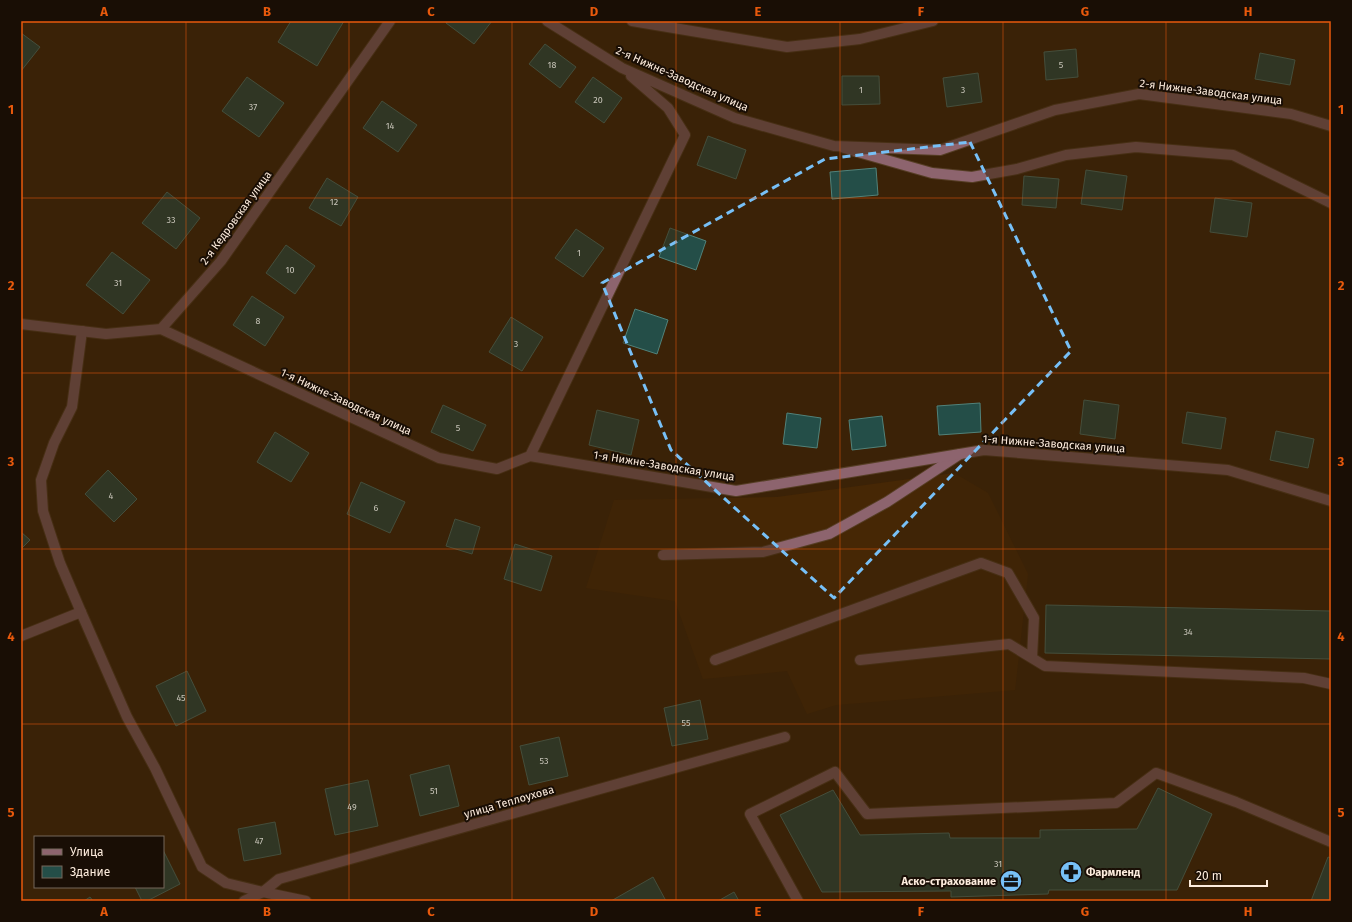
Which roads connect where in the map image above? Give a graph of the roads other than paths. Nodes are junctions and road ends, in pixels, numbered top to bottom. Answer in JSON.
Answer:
{"nodes":[{"id":1,"x":390,"y":21,"type":"edge"},
{"id":2,"x":547,"y":21,"type":"edge"},
{"id":3,"x":632,"y":21,"type":"edge"},
{"id":4,"x":934,"y":21,"type":"edge"},
{"id":5,"x":622,"y":68,"type":"junction"},
{"id":6,"x":1331,"y":126,"type":"edge"},
{"id":7,"x":834,"y":146,"type":"junction"},
{"id":8,"x":1331,"y":203,"type":"edge"},
{"id":9,"x":21,"y":324,"type":"edge"},
{"id":10,"x":161,"y":329,"type":"junction"},
{"id":11,"x":82,"y":332,"type":"junction"},
{"id":12,"x":961,"y":454,"type":"junction"},
{"id":13,"x":530,"y":456,"type":"junction"},
{"id":14,"x":1331,"y":501,"type":"edge"},
{"id":15,"x":663,"y":555,"type":"dead end"},
{"id":16,"x":81,"y":612,"type":"junction"},
{"id":17,"x":21,"y":636,"type":"edge"},
{"id":18,"x":1032,"y":658,"type":"junction"},
{"id":19,"x":715,"y":660,"type":"dead end"},
{"id":20,"x":860,"y":660,"type":"dead end"},
{"id":21,"x":1331,"y":684,"type":"edge"},
{"id":22,"x":785,"y":737,"type":"dead end"},
{"id":23,"x":1331,"y":842,"type":"edge"},
{"id":24,"x":263,"y":892,"type":"junction"},
{"id":25,"x":244,"y":901,"type":"edge"},
{"id":26,"x":306,"y":901,"type":"edge"},
{"id":27,"x":798,"y":901,"type":"edge"}],
"edges":[{"from":1,"to":10,"type":"street","name":"2-я Кедровская улица"},
{"from":2,"to":5,"type":"street","name":"2-я Нижне-Заводская улица"},
{"from":3,"to":4,"type":"street"},
{"from":5,"to":7,"type":"street","name":"2-я Нижне-Заводская улица"},
{"from":5,"to":13,"type":"street"},
{"from":6,"to":7,"type":"street","name":"2-я Нижне-Заводская улица"},
{"from":7,"to":8,"type":"street"},
{"from":9,"to":11,"type":"street"},
{"from":10,"to":11,"type":"street"},
{"from":10,"to":13,"type":"street","name":"1-я Нижне-Заводская улица"},
{"from":11,"to":16,"type":"street"},
{"from":12,"to":13,"type":"street","name":"1-я Нижне-Заводская улица"},
{"from":12,"to":14,"type":"street","name":"1-я Нижне-Заводская улица"},
{"from":12,"to":15,"type":"street"},
{"from":16,"to":17,"type":"street"},
{"from":16,"to":24,"type":"street"},
{"from":18,"to":19,"type":"street"},
{"from":18,"to":20,"type":"street"},
{"from":18,"to":21,"type":"street"},
{"from":22,"to":24,"type":"street","name":"улица Теплоухова"},
{"from":23,"to":27,"type":"street"},
{"from":24,"to":25,"type":"street","name":"улица Теплоухова"},
{"from":24,"to":26,"type":"street"}]}
